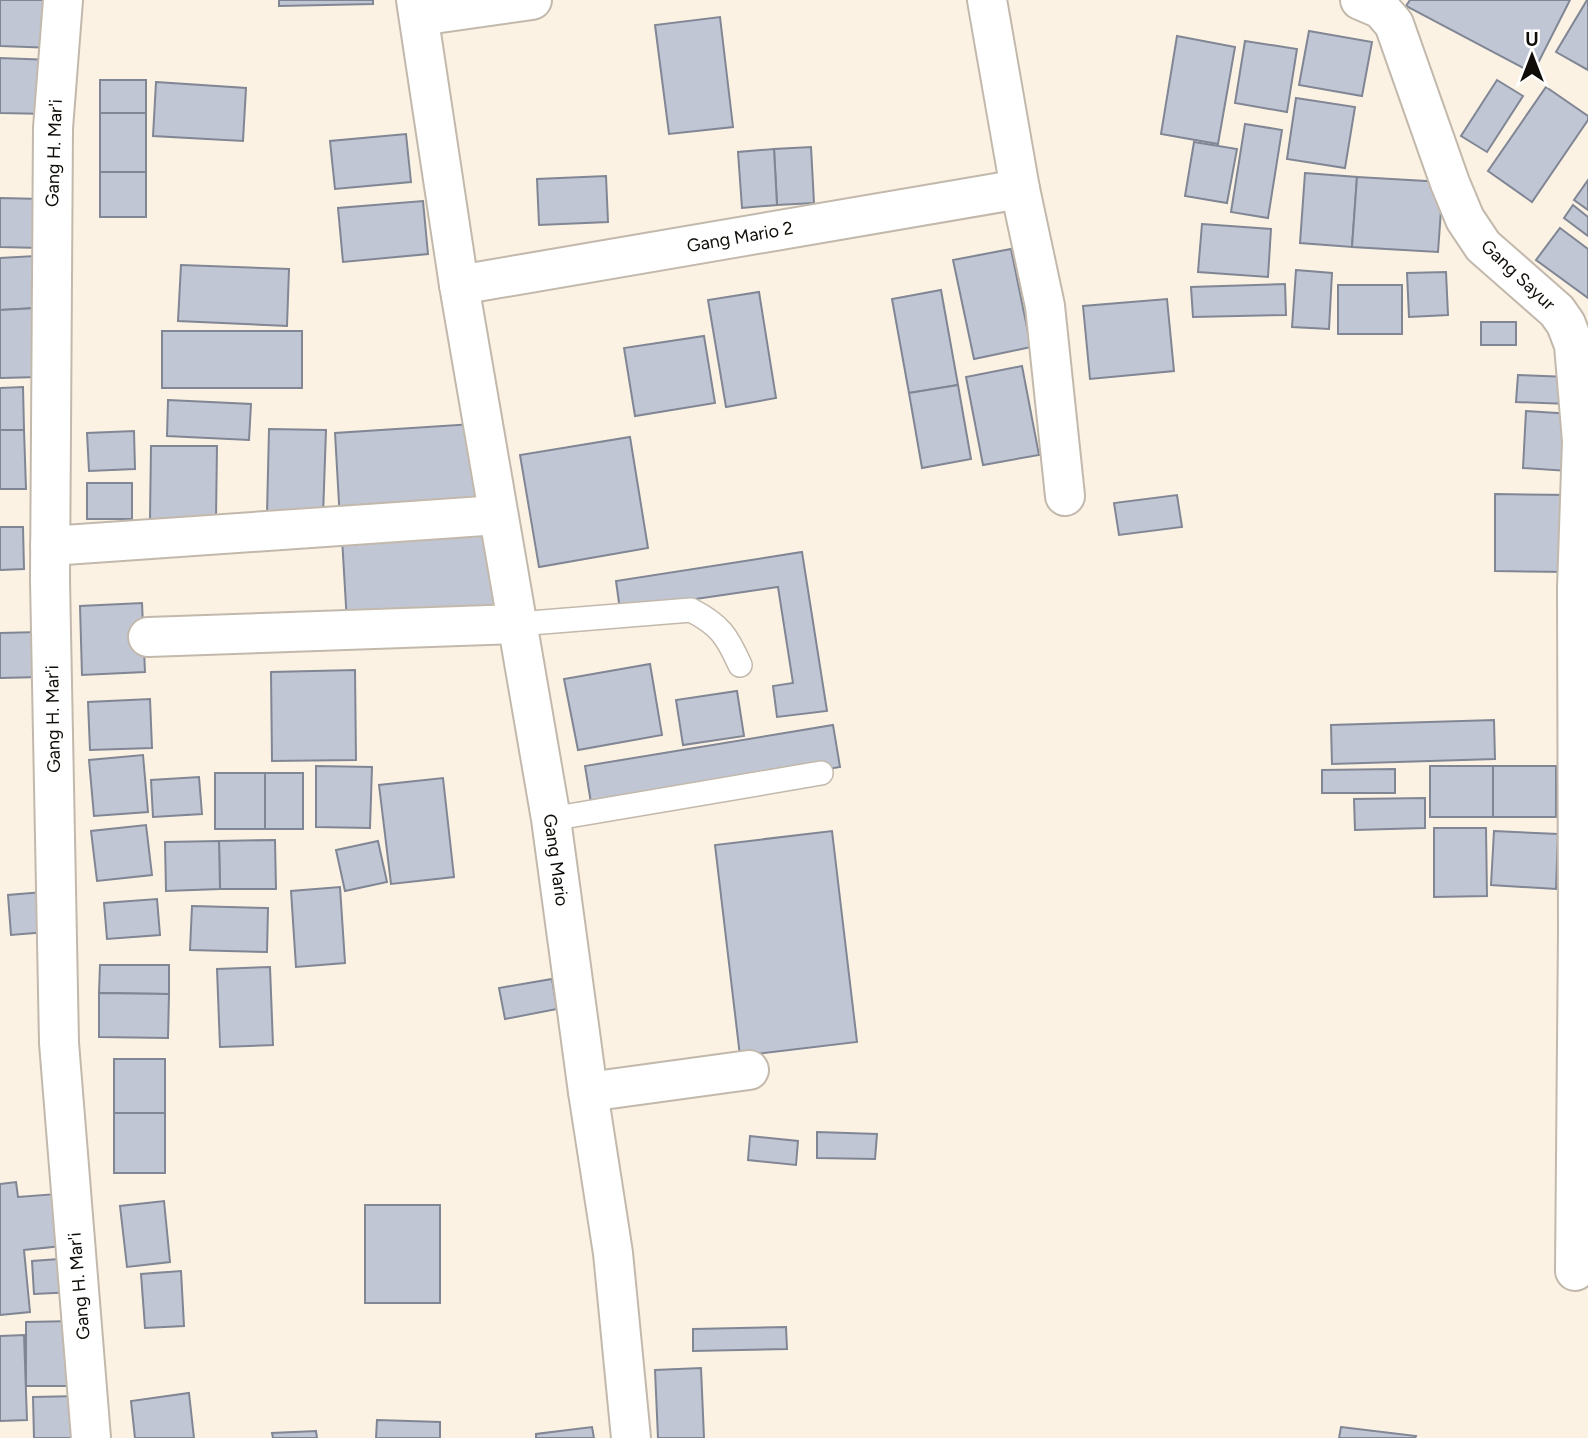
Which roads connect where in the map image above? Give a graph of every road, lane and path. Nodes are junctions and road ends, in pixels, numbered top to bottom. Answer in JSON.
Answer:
{"nodes":[{"id":1,"x":63,"y":0,"type":"edge"},
{"id":2,"x":532,"y":0,"type":"edge"},
{"id":3,"x":987,"y":0,"type":"edge"},
{"id":4,"x":1360,"y":0,"type":"edge"},
{"id":5,"x":418,"y":8,"type":"edge"},
{"id":6,"x":1020,"y":190,"type":"junction"},
{"id":7,"x":459,"y":285,"type":"junction"},
{"id":8,"x":1065,"y":496,"type":"dead end"},
{"id":9,"x":498,"y":515,"type":"junction"},
{"id":10,"x":50,"y":546,"type":"junction"},
{"id":11,"x":518,"y":624,"type":"junction"},
{"id":12,"x":148,"y":637,"type":"dead end"},
{"id":13,"x":740,"y":665,"type":"dead end"},
{"id":14,"x":821,"y":773,"type":"dead end"},
{"id":15,"x":1582,"y":780,"type":"edge"},
{"id":16,"x":551,"y":819,"type":"junction"},
{"id":17,"x":749,"y":1070,"type":"dead end"},
{"id":18,"x":587,"y":1092,"type":"junction"},
{"id":19,"x":1574,"y":1271,"type":"dead end"},
{"id":20,"x":91,"y":1438,"type":"edge"},
{"id":21,"x":631,"y":1438,"type":"edge"}],
"edges":[{"from":1,"to":10,"type":"street","name":"Gang H. Mar'i"},
{"from":2,"to":5,"type":"street"},
{"from":3,"to":6,"type":"street"},
{"from":4,"to":15,"type":"street","name":"Gang Sayur"},
{"from":5,"to":7,"type":"street","name":"Gang Mario"},
{"from":6,"to":7,"type":"street","name":"Gang Mario 2"},
{"from":6,"to":8,"type":"street"},
{"from":7,"to":9,"type":"street","name":"Gang Mario"},
{"from":9,"to":10,"type":"street"},
{"from":9,"to":11,"type":"street","name":"Gang Mario"},
{"from":10,"to":20,"type":"street","name":"Gang H. Mar'i"},
{"from":11,"to":12,"type":"street"},
{"from":11,"to":13,"type":"lane"},
{"from":11,"to":16,"type":"street","name":"Gang Mario"},
{"from":14,"to":16,"type":"lane"},
{"from":15,"to":19,"type":"street","name":"Gang Sayur"},
{"from":16,"to":18,"type":"street","name":"Gang Mario"},
{"from":17,"to":18,"type":"street"},
{"from":18,"to":21,"type":"street","name":"Gang Mario"}]}
